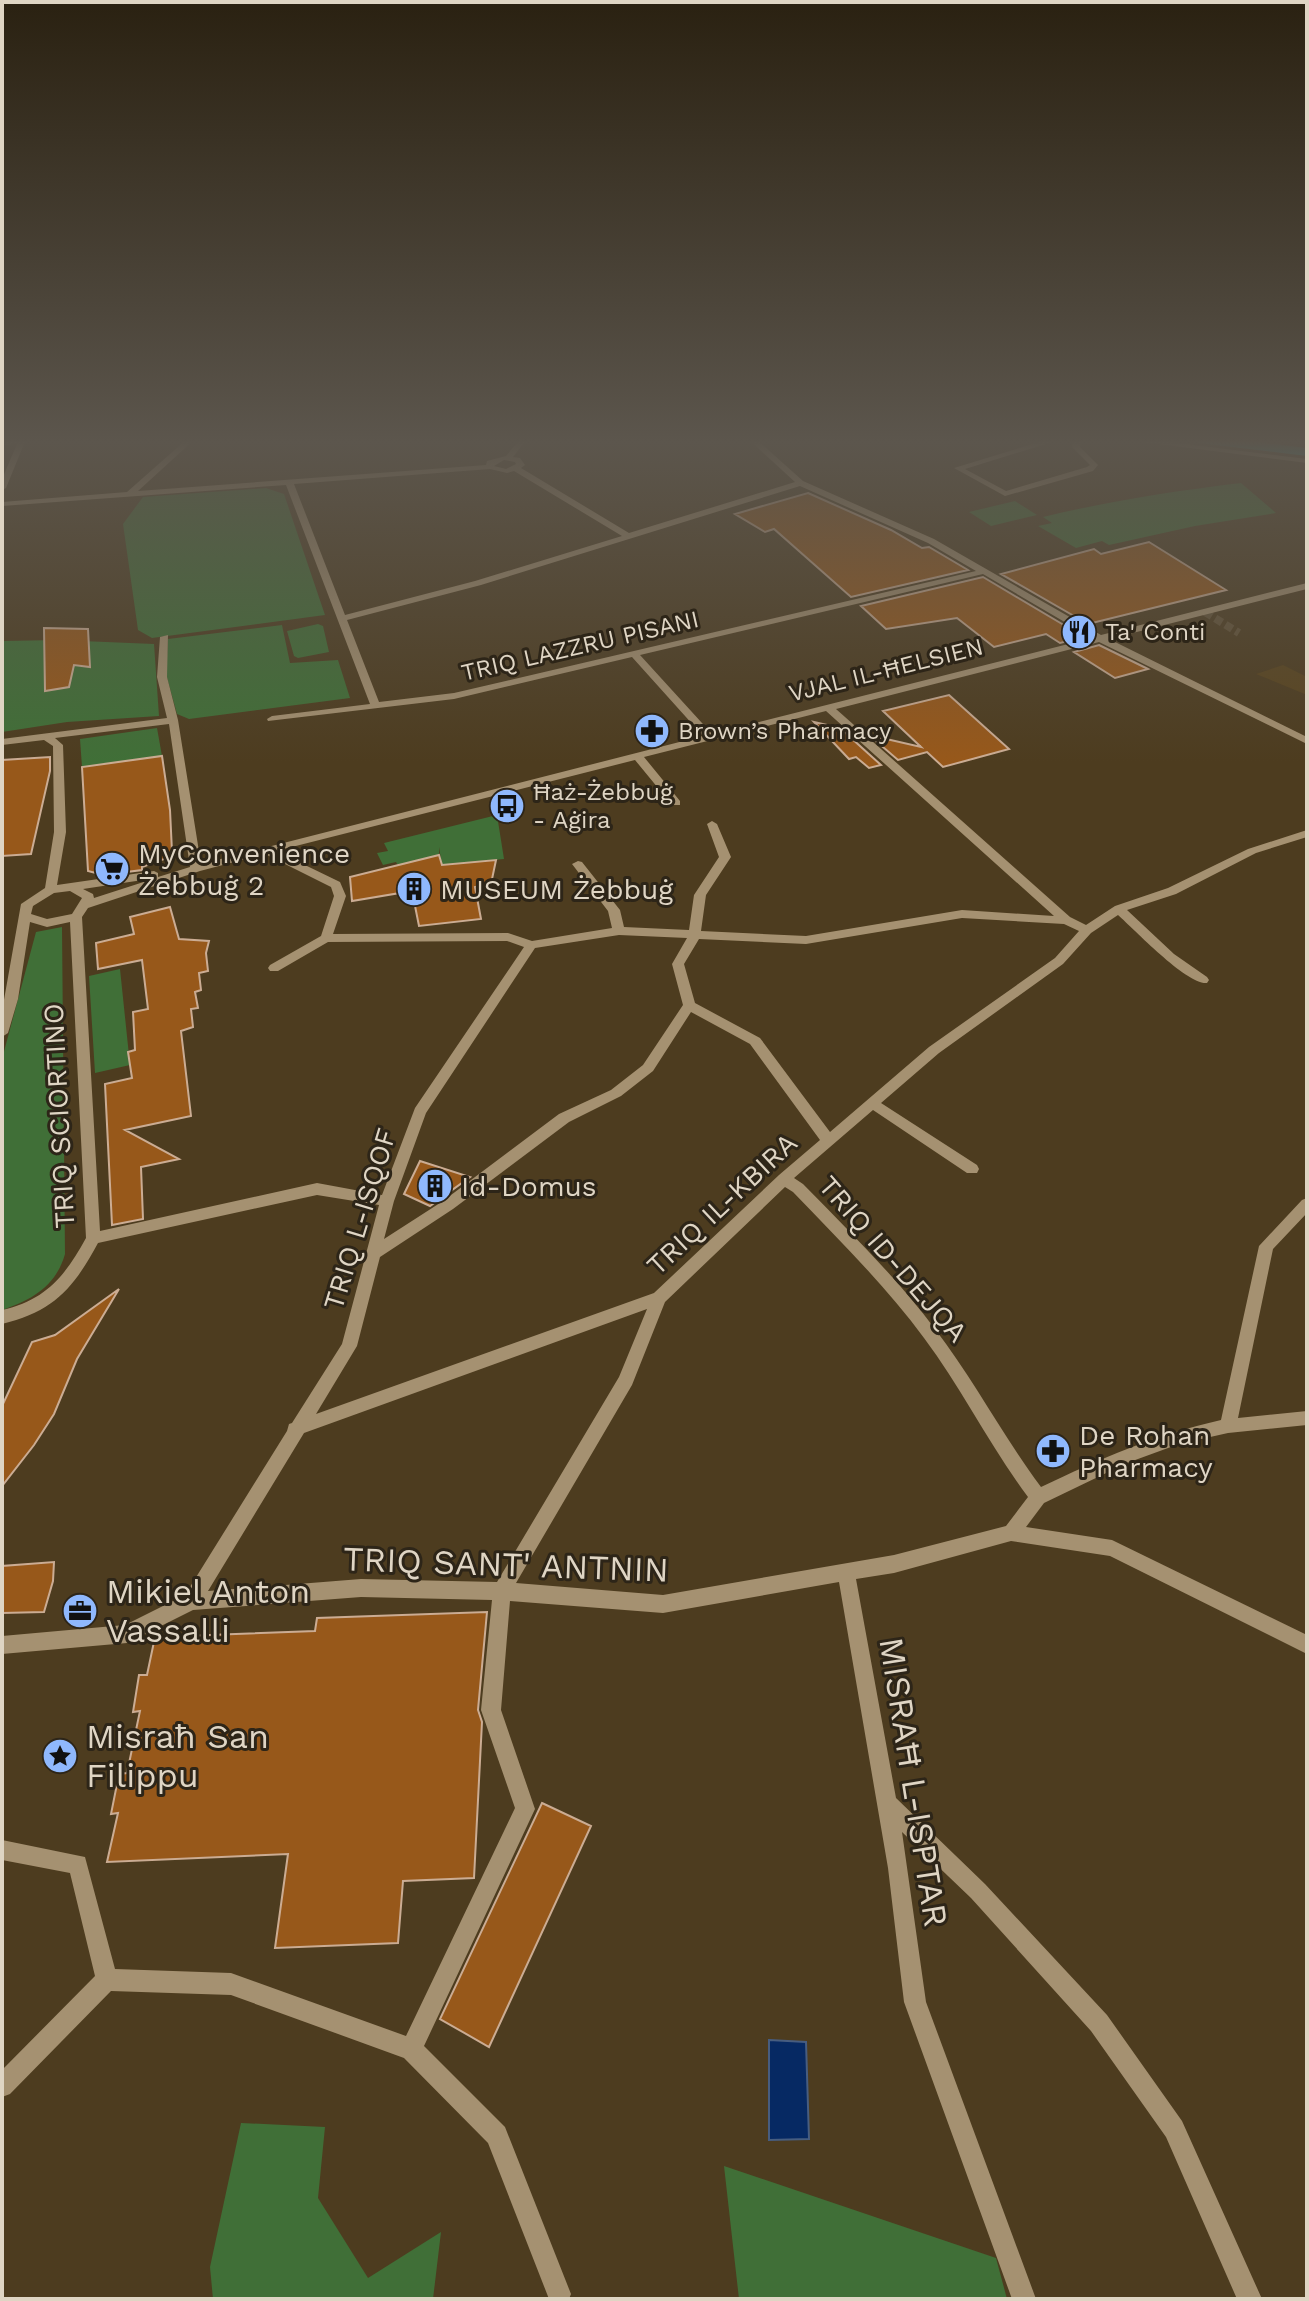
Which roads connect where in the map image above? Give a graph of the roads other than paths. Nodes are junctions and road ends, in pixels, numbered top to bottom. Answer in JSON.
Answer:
{"nodes":[{"id":1,"x":314,"y":546,"type":"edge"},
{"id":2,"x":595,"y":546,"type":"edge"},
{"id":3,"x":941,"y":546,"type":"edge"},
{"id":4,"x":986,"y":571,"type":"junction"},
{"id":5,"x":1307,"y":586,"type":"edge"},
{"id":6,"x":342,"y":618,"type":"junction"},
{"id":7,"x":165,"y":637,"type":"dead end"},
{"id":8,"x":1099,"y":638,"type":"junction"},
{"id":9,"x":634,"y":654,"type":"junction"},
{"id":10,"x":376,"y":707,"type":"junction"},
{"id":11,"x":828,"y":707,"type":"junction"},
{"id":12,"x":272,"y":719,"type":"dead end"},
{"id":13,"x":173,"y":720,"type":"junction"},
{"id":14,"x":45,"y":736,"type":"junction"},
{"id":15,"x":709,"y":737,"type":"junction"},
{"id":16,"x":1307,"y":741,"type":"edge"},
{"id":17,"x":2,"y":742,"type":"edge"},
{"id":18,"x":638,"y":757,"type":"junction"},
{"id":19,"x":676,"y":803,"type":"dead end"},
{"id":20,"x":712,"y":824,"type":"dead end"},
{"id":21,"x":1307,"y":833,"type":"edge"},
{"id":22,"x":266,"y":850,"type":"junction"},
{"id":23,"x":578,"y":864,"type":"dead end"},
{"id":24,"x":196,"y":869,"type":"junction"},
{"id":25,"x":73,"y":888,"type":"junction"},
{"id":26,"x":51,"y":890,"type":"junction"},
{"id":27,"x":1119,"y":909,"type":"junction"},
{"id":28,"x":80,"y":911,"type":"junction"},
{"id":29,"x":27,"y":917,"type":"junction"},
{"id":30,"x":1066,"y":920,"type":"junction"},
{"id":31,"x":1087,"y":930,"type":"junction"},
{"id":32,"x":619,"y":931,"type":"junction"},
{"id":33,"x":694,"y":937,"type":"junction"},
{"id":34,"x":326,"y":938,"type":"junction"},
{"id":35,"x":531,"y":945,"type":"junction"},
{"id":36,"x":274,"y":968,"type":"dead end"},
{"id":37,"x":1203,"y":980,"type":"dead end"},
{"id":38,"x":689,"y":1005,"type":"junction"},
{"id":39,"x":2,"y":1033,"type":"edge"},
{"id":40,"x":873,"y":1104,"type":"junction"},
{"id":41,"x":829,"y":1141,"type":"junction"},
{"id":42,"x":972,"y":1169,"type":"dead end"},
{"id":43,"x":784,"y":1179,"type":"junction"},
{"id":44,"x":387,"y":1201,"type":"junction"},
{"id":45,"x":1307,"y":1204,"type":"edge"},
{"id":46,"x":93,"y":1238,"type":"junction"},
{"id":47,"x":373,"y":1254,"type":"junction"},
{"id":48,"x":659,"y":1298,"type":"junction"},
{"id":49,"x":3,"y":1319,"type":"edge"},
{"id":50,"x":1307,"y":1418,"type":"edge"},
{"id":51,"x":1228,"y":1426,"type":"junction"},
{"id":52,"x":295,"y":1429,"type":"junction"},
{"id":53,"x":1038,"y":1497,"type":"junction"},
{"id":54,"x":1011,"y":1533,"type":"junction"},
{"id":55,"x":846,"y":1573,"type":"junction"},
{"id":56,"x":502,"y":1591,"type":"junction"},
{"id":57,"x":191,"y":1601,"type":"junction"},
{"id":58,"x":2,"y":1645,"type":"edge"},
{"id":59,"x":1307,"y":1645,"type":"edge"},
{"id":60,"x":887,"y":1804,"type":"junction"},
{"id":61,"x":2,"y":1850,"type":"edge"},
{"id":62,"x":107,"y":1980,"type":"junction"},
{"id":63,"x":411,"y":2049,"type":"junction"},
{"id":64,"x":2,"y":2086,"type":"edge"},
{"id":65,"x":559,"y":2294,"type":"dead end"},
{"id":66,"x":1024,"y":2299,"type":"edge"},
{"id":67,"x":1250,"y":2299,"type":"edge"}],
"edges":[{"from":1,"to":6,"type":"street"},
{"from":2,"to":6,"type":"street"},
{"from":3,"to":4,"type":"street"},
{"from":4,"to":8,"type":"street"},
{"from":4,"to":9,"type":"street","name":"TRIQ LAZZRU PISANI"},
{"from":5,"to":8,"type":"street","name":"VJAL IL-ĦELSIEN"},
{"from":6,"to":10,"type":"street"},
{"from":7,"to":13,"type":"street"},
{"from":8,"to":11,"type":"street","name":"VJAL IL-ĦELSIEN"},
{"from":8,"to":16,"type":"street"},
{"from":9,"to":10,"type":"street","name":"TRIQ LAZZRU PISANI"},
{"from":9,"to":15,"type":"street"},
{"from":10,"to":12,"type":"street","name":"TRIQ LAZZRU PISANI"},
{"from":11,"to":15,"type":"street","name":"VJAL IL-ĦELSIEN"},
{"from":11,"to":30,"type":"street"},
{"from":13,"to":14,"type":"street"},
{"from":13,"to":24,"type":"street"},
{"from":14,"to":17,"type":"street"},
{"from":14,"to":26,"type":"street"},
{"from":15,"to":18,"type":"street","name":"VJAL IL-ĦELSIEN"},
{"from":18,"to":19,"type":"street"},
{"from":18,"to":22,"type":"street","name":"VJAL IL-ĦELSIEN"},
{"from":20,"to":33,"type":"street"},
{"from":21,"to":27,"type":"street","name":"TRIQ IL-KBIRA"},
{"from":22,"to":24,"type":"street","name":"VJAL IL-ĦELSIEN"},
{"from":22,"to":34,"type":"street"},
{"from":23,"to":32,"type":"street"},
{"from":24,"to":25,"type":"street","name":"VJAL IL-ĦELSIEN"},
{"from":24,"to":28,"type":"street","name":"VJAL IL-ĦELSIEN"},
{"from":25,"to":26,"type":"street"},
{"from":25,"to":28,"type":"street","name":"TRIQ SCIORTINO"},
{"from":26,"to":29,"type":"street","name":"TRIQ SCIORTINO"},
{"from":27,"to":31,"type":"street","name":"TRIQ IL-KBIRA"},
{"from":27,"to":37,"type":"street"},
{"from":28,"to":29,"type":"street"},
{"from":28,"to":46,"type":"street","name":"TRIQ SCIORTINO"},
{"from":29,"to":39,"type":"street","name":"TRIQ SCIORTINO"},
{"from":30,"to":31,"type":"street"},
{"from":30,"to":33,"type":"street"},
{"from":31,"to":40,"type":"street","name":"TRIQ IL-KBIRA"},
{"from":32,"to":33,"type":"street"},
{"from":32,"to":35,"type":"street"},
{"from":33,"to":38,"type":"street"},
{"from":34,"to":35,"type":"street"},
{"from":34,"to":36,"type":"street"},
{"from":35,"to":44,"type":"street","name":"TRIQ L-ISQOF"},
{"from":38,"to":41,"type":"street"},
{"from":38,"to":47,"type":"street"},
{"from":40,"to":41,"type":"street","name":"TRIQ IL-KBIRA"},
{"from":40,"to":42,"type":"street"},
{"from":41,"to":43,"type":"street","name":"TRIQ IL-KBIRA"},
{"from":43,"to":48,"type":"street","name":"TRIQ IL-KBIRA"},
{"from":43,"to":53,"type":"street","name":"TRIQ ID-DEJQA"},
{"from":44,"to":46,"type":"street"},
{"from":44,"to":47,"type":"street","name":"TRIQ L-ISQOF"},
{"from":45,"to":51,"type":"street"},
{"from":46,"to":49,"type":"street","name":"TRIQ SCIORTINO"},
{"from":47,"to":52,"type":"street","name":"TRIQ L-ISQOF"},
{"from":48,"to":52,"type":"street","name":"TRIQ IL-KBIRA"},
{"from":48,"to":56,"type":"street"},
{"from":50,"to":51,"type":"street"},
{"from":51,"to":53,"type":"street"},
{"from":52,"to":57,"type":"street"},
{"from":53,"to":54,"type":"street"},
{"from":54,"to":55,"type":"street","name":"TRIQ SANT' ANTNIN"},
{"from":54,"to":59,"type":"street"},
{"from":55,"to":56,"type":"street","name":"TRIQ SANT' ANTNIN"},
{"from":55,"to":60,"type":"street","name":"MISRAĦ L-ISPTAR"},
{"from":56,"to":57,"type":"street","name":"TRIQ SANT' ANTNIN"},
{"from":56,"to":63,"type":"street"},
{"from":57,"to":58,"type":"street","name":"TRIQ SANT' ANTNIN"},
{"from":60,"to":66,"type":"street","name":"MISRAĦ L-ISPTAR"},
{"from":60,"to":67,"type":"street"},
{"from":61,"to":62,"type":"street"},
{"from":62,"to":63,"type":"street"},
{"from":62,"to":64,"type":"street"},
{"from":63,"to":65,"type":"street"}]}
